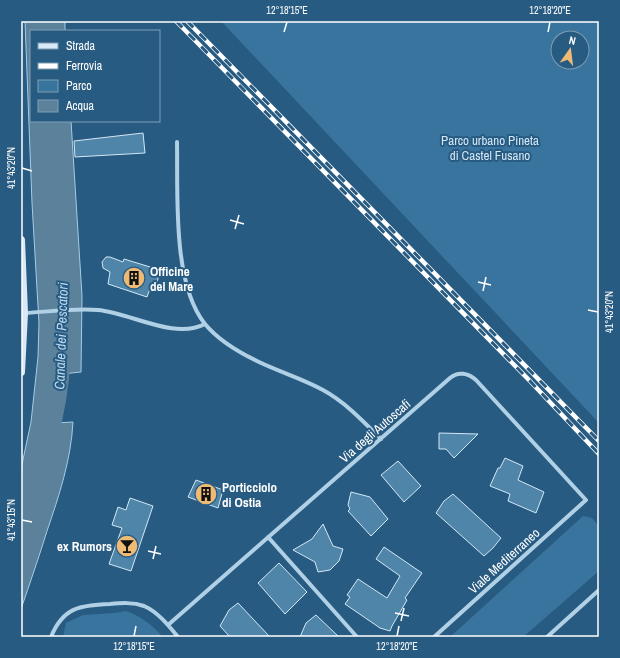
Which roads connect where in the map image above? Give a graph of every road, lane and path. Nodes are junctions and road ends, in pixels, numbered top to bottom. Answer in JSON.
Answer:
{"nodes":[{"id":1,"x":177,"y":142,"type":"dead end"},
{"id":2,"x":21,"y":240,"type":"edge"},
{"id":3,"x":24,"y":313,"type":"junction"},
{"id":4,"x":205,"y":324,"type":"junction"},
{"id":5,"x":21,"y":372,"type":"edge"},
{"id":6,"x":381,"y":438,"type":"junction"},
{"id":7,"x":586,"y":500,"type":"joint"},
{"id":8,"x":268,"y":537,"type":"junction"},
{"id":9,"x":599,"y":590,"type":"edge"},
{"id":10,"x":168,"y":625,"type":"junction"},
{"id":11,"x":51,"y":637,"type":"edge"},
{"id":12,"x":178,"y":637,"type":"edge"},
{"id":13,"x":357,"y":637,"type":"edge"},
{"id":14,"x":434,"y":637,"type":"edge"},
{"id":15,"x":547,"y":637,"type":"edge"}],
"edges":[{"from":1,"to":4,"type":"street"},
{"from":2,"to":3,"type":"street"},
{"from":3,"to":4,"type":"street"},
{"from":3,"to":5,"type":"street"},
{"from":4,"to":6,"type":"street"},
{"from":6,"to":7,"type":"street","name":"Via degli Autoscafi"},
{"from":6,"to":8,"type":"street","name":"Via degli Autoscafi"},
{"from":7,"to":14,"type":"street","name":"Viale Mediterraneo"},
{"from":8,"to":10,"type":"street","name":"Via degli Autoscafi"},
{"from":8,"to":13,"type":"street"},
{"from":9,"to":15,"type":"street"},
{"from":10,"to":11,"type":"street"},
{"from":10,"to":12,"type":"street"}]}
